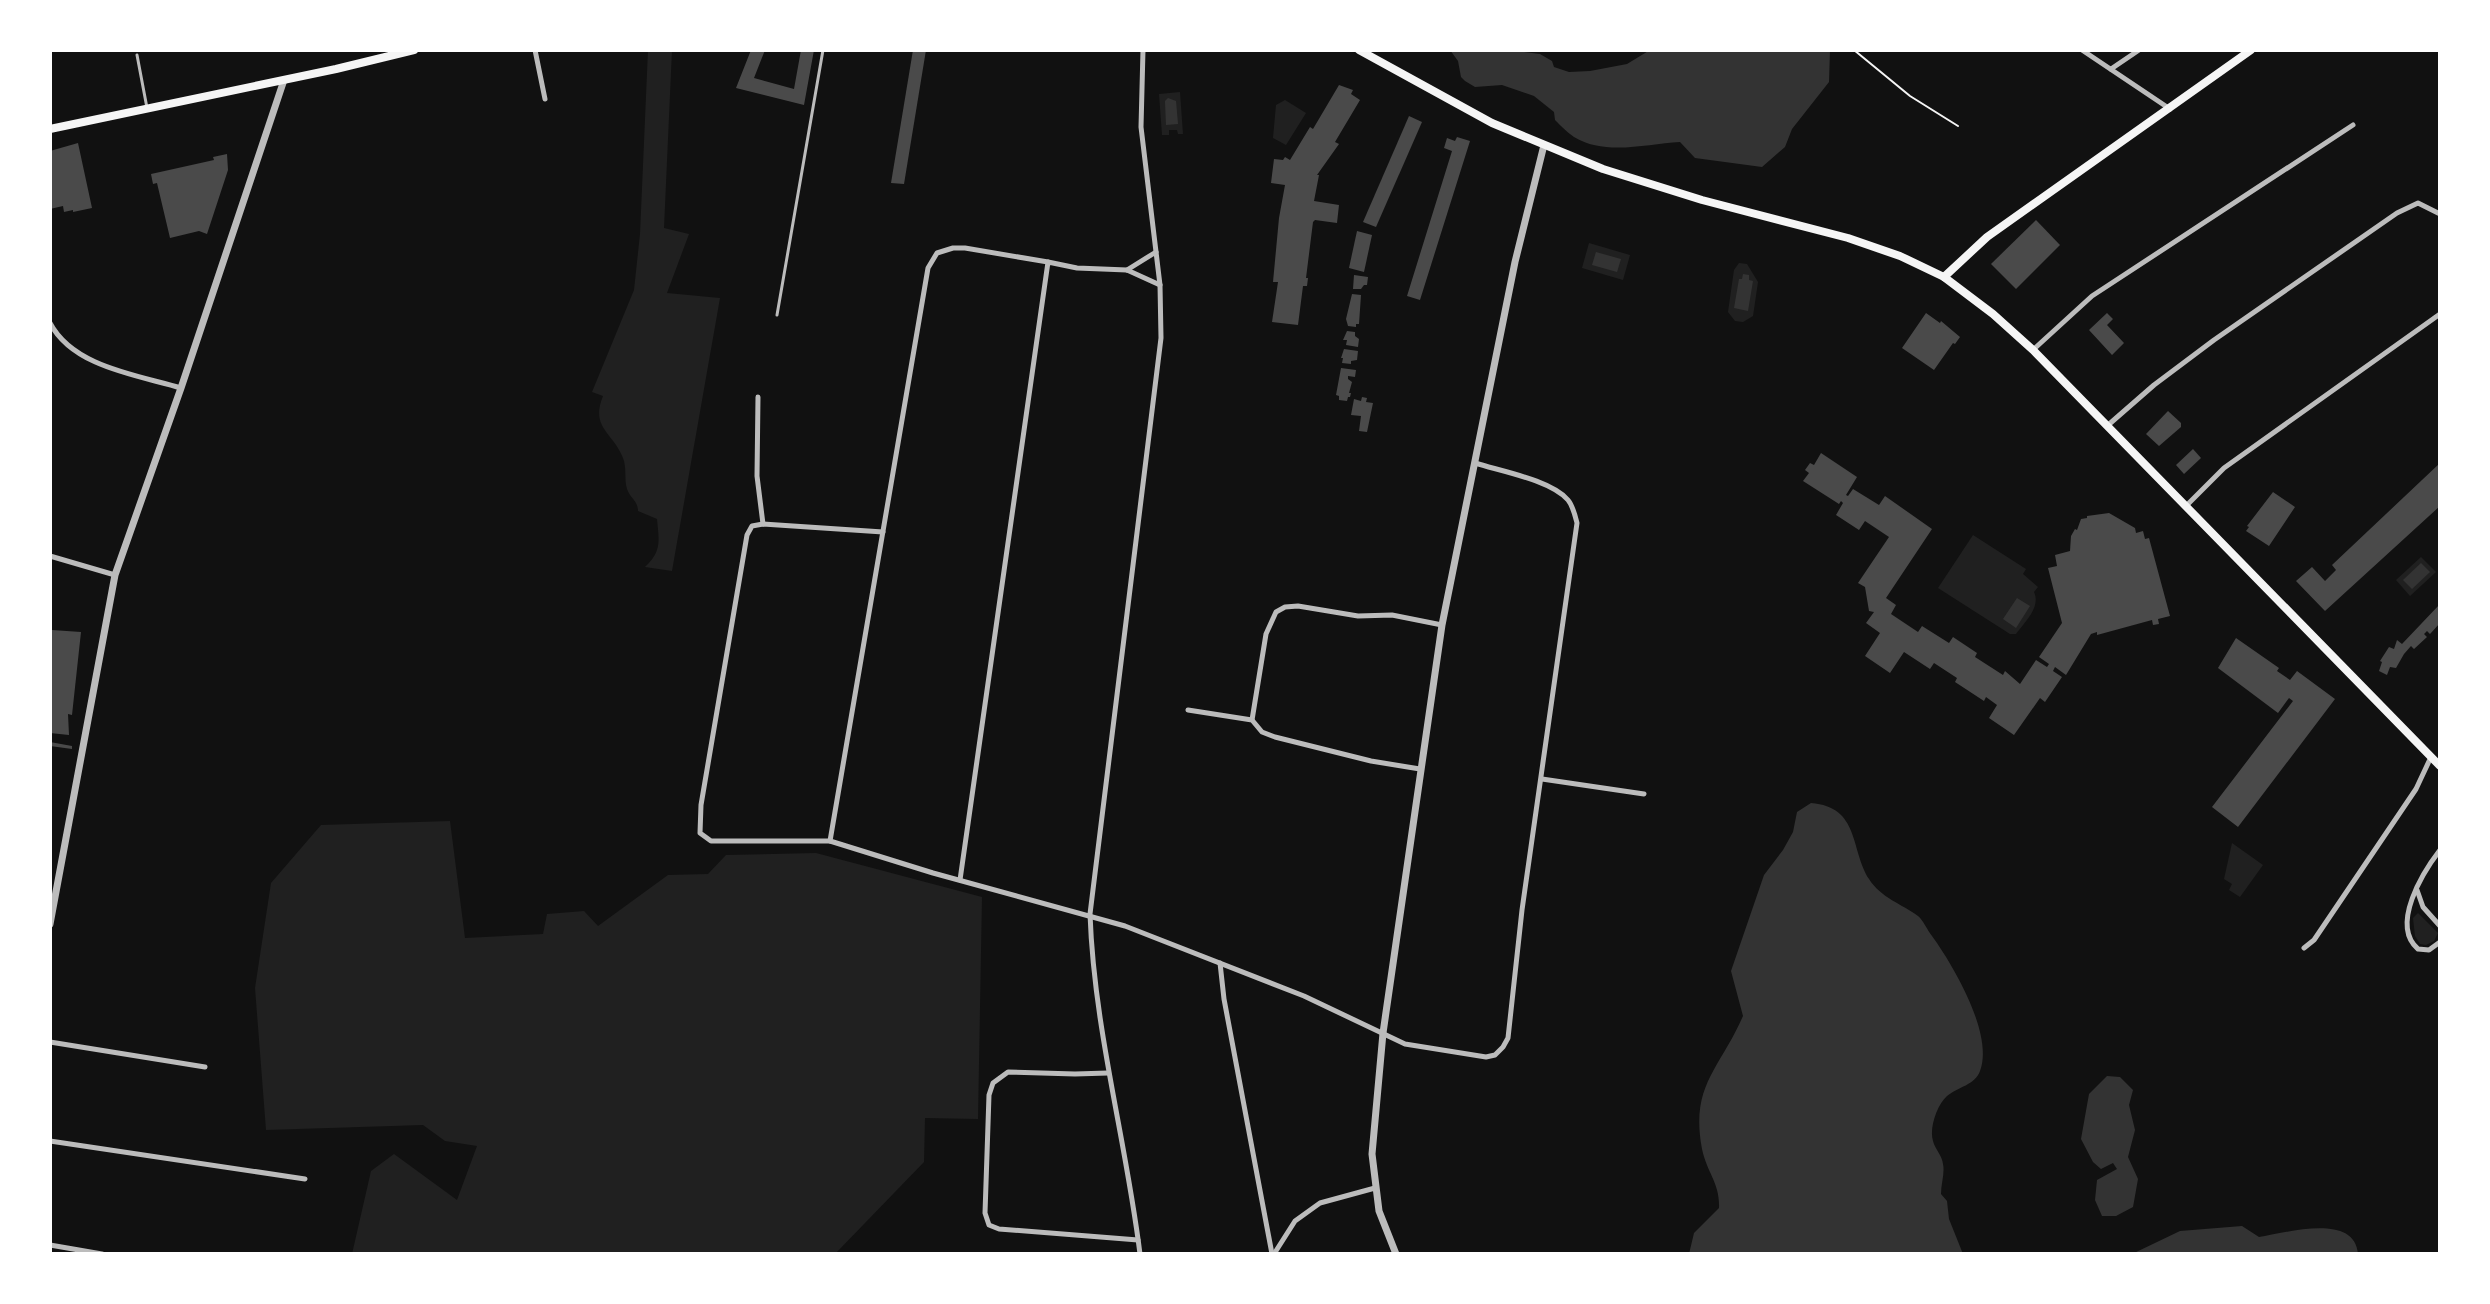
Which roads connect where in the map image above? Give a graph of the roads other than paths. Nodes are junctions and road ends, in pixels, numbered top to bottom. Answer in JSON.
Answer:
{"nodes":[{"id":1,"x":414,"y":50,"type":"edge"},
{"id":2,"x":535,"y":50,"type":"edge"},
{"id":3,"x":823,"y":50,"type":"edge"},
{"id":4,"x":1143,"y":50,"type":"edge"},
{"id":5,"x":1359,"y":50,"type":"edge"},
{"id":6,"x":2082,"y":50,"type":"edge"},
{"id":7,"x":2139,"y":50,"type":"edge"},
{"id":8,"x":2251,"y":50,"type":"edge"},
{"id":9,"x":137,"y":55,"type":"dead end"},
{"id":10,"x":2111,"y":69,"type":"junction"},
{"id":11,"x":284,"y":80,"type":"junction"},
{"id":12,"x":545,"y":99,"type":"dead end"},
{"id":13,"x":147,"y":108,"type":"junction"},
{"id":14,"x":2170,"y":109,"type":"junction"},
{"id":15,"x":2353,"y":125,"type":"dead end"},
{"id":16,"x":50,"y":129,"type":"edge"},
{"id":17,"x":1544,"y":145,"type":"junction"},
{"id":18,"x":2440,"y":214,"type":"edge"},
{"id":19,"x":1157,"y":252,"type":"junction"},
{"id":20,"x":1048,"y":262,"type":"junction"},
{"id":21,"x":1127,"y":270,"type":"junction"},
{"id":22,"x":1944,"y":277,"type":"junction"},
{"id":23,"x":1160,"y":285,"type":"junction"},
{"id":24,"x":2440,"y":314,"type":"edge"},
{"id":25,"x":777,"y":315,"type":"dead end"},
{"id":26,"x":50,"y":323,"type":"edge"},
{"id":27,"x":2033,"y":350,"type":"junction"},
{"id":28,"x":181,"y":388,"type":"junction"},
{"id":29,"x":758,"y":397,"type":"dead end"},
{"id":30,"x":2107,"y":426,"type":"junction"},
{"id":31,"x":1474,"y":463,"type":"junction"},
{"id":32,"x":2186,"y":506,"type":"junction"},
{"id":33,"x":763,"y":524,"type":"junction"},
{"id":34,"x":883,"y":532,"type":"junction"},
{"id":35,"x":50,"y":556,"type":"edge"},
{"id":36,"x":115,"y":575,"type":"junction"},
{"id":37,"x":1442,"y":625,"type":"junction"},
{"id":38,"x":1188,"y":710,"type":"dead end"},
{"id":39,"x":1252,"y":720,"type":"junction"},
{"id":40,"x":2431,"y":757,"type":"junction"},
{"id":41,"x":2440,"y":766,"type":"edge"},
{"id":42,"x":1420,"y":769,"type":"junction"},
{"id":43,"x":1542,"y":779,"type":"junction"},
{"id":44,"x":1644,"y":794,"type":"dead end"},
{"id":45,"x":830,"y":841,"type":"junction"},
{"id":46,"x":2440,"y":850,"type":"edge"},
{"id":47,"x":960,"y":880,"type":"junction"},
{"id":48,"x":2417,"y":889,"type":"junction"},
{"id":49,"x":1090,"y":914,"type":"junction"},
{"id":50,"x":50,"y":924,"type":"edge"},
{"id":51,"x":2440,"y":926,"type":"edge"},
{"id":52,"x":2440,"y":942,"type":"edge"},
{"id":53,"x":2304,"y":948,"type":"dead end"},
{"id":54,"x":1220,"y":963,"type":"junction"},
{"id":55,"x":1383,"y":1033,"type":"junction"},
{"id":56,"x":50,"y":1042,"type":"edge"},
{"id":57,"x":205,"y":1067,"type":"dead end"},
{"id":58,"x":1108,"y":1073,"type":"junction"},
{"id":59,"x":50,"y":1141,"type":"edge"},
{"id":60,"x":305,"y":1179,"type":"dead end"},
{"id":61,"x":1375,"y":1188,"type":"junction"},
{"id":62,"x":1138,"y":1240,"type":"junction"},
{"id":63,"x":50,"y":1245,"type":"edge"},
{"id":64,"x":102,"y":1254,"type":"edge"},
{"id":65,"x":1140,"y":1254,"type":"edge"},
{"id":66,"x":1273,"y":1254,"type":"edge"},
{"id":67,"x":1396,"y":1254,"type":"edge"}],
"edges":[{"from":1,"to":11,"type":"main road"},
{"from":2,"to":12,"type":"street"},
{"from":3,"to":25,"type":"lane"},
{"from":4,"to":19,"type":"street"},
{"from":5,"to":17,"type":"main road"},
{"from":6,"to":10,"type":"street"},
{"from":7,"to":10,"type":"street"},
{"from":8,"to":14,"type":"main road"},
{"from":9,"to":13,"type":"lane"},
{"from":10,"to":14,"type":"street"},
{"from":11,"to":13,"type":"main road"},
{"from":11,"to":28,"type":"street"},
{"from":13,"to":16,"type":"main road"},
{"from":14,"to":22,"type":"main road"},
{"from":15,"to":27,"type":"street"},
{"from":17,"to":22,"type":"main road"},
{"from":17,"to":31,"type":"street"},
{"from":18,"to":30,"type":"street"},
{"from":19,"to":21,"type":"street"},
{"from":19,"to":23,"type":"street"},
{"from":20,"to":21,"type":"street"},
{"from":20,"to":34,"type":"street"},
{"from":20,"to":47,"type":"street"},
{"from":21,"to":23,"type":"street"},
{"from":22,"to":27,"type":"main road"},
{"from":23,"to":49,"type":"street"},
{"from":24,"to":32,"type":"street"},
{"from":26,"to":28,"type":"street"},
{"from":27,"to":30,"type":"main road"},
{"from":28,"to":36,"type":"street"},
{"from":29,"to":33,"type":"street"},
{"from":30,"to":32,"type":"main road"},
{"from":31,"to":37,"type":"street"},
{"from":31,"to":43,"type":"street"},
{"from":32,"to":40,"type":"main road"},
{"from":33,"to":34,"type":"street"},
{"from":33,"to":45,"type":"street"},
{"from":34,"to":45,"type":"street"},
{"from":35,"to":36,"type":"street"},
{"from":36,"to":50,"type":"street"},
{"from":37,"to":39,"type":"street"},
{"from":37,"to":42,"type":"street"},
{"from":38,"to":39,"type":"street"},
{"from":39,"to":42,"type":"street"},
{"from":40,"to":41,"type":"main road"},
{"from":40,"to":53,"type":"street"},
{"from":42,"to":55,"type":"street"},
{"from":43,"to":44,"type":"street"},
{"from":43,"to":55,"type":"street"},
{"from":45,"to":47,"type":"street"},
{"from":46,"to":48,"type":"street"},
{"from":47,"to":49,"type":"street"},
{"from":48,"to":51,"type":"street"},
{"from":48,"to":52,"type":"street"},
{"from":49,"to":54,"type":"street"},
{"from":49,"to":58,"type":"street"},
{"from":54,"to":55,"type":"street"},
{"from":54,"to":66,"type":"street"},
{"from":55,"to":61,"type":"street"},
{"from":56,"to":57,"type":"street"},
{"from":58,"to":62,"type":"street"},
{"from":58,"to":62,"type":"street"},
{"from":59,"to":60,"type":"street"},
{"from":61,"to":66,"type":"street"},
{"from":61,"to":67,"type":"street"},
{"from":62,"to":65,"type":"street"},
{"from":63,"to":64,"type":"street"}]}
